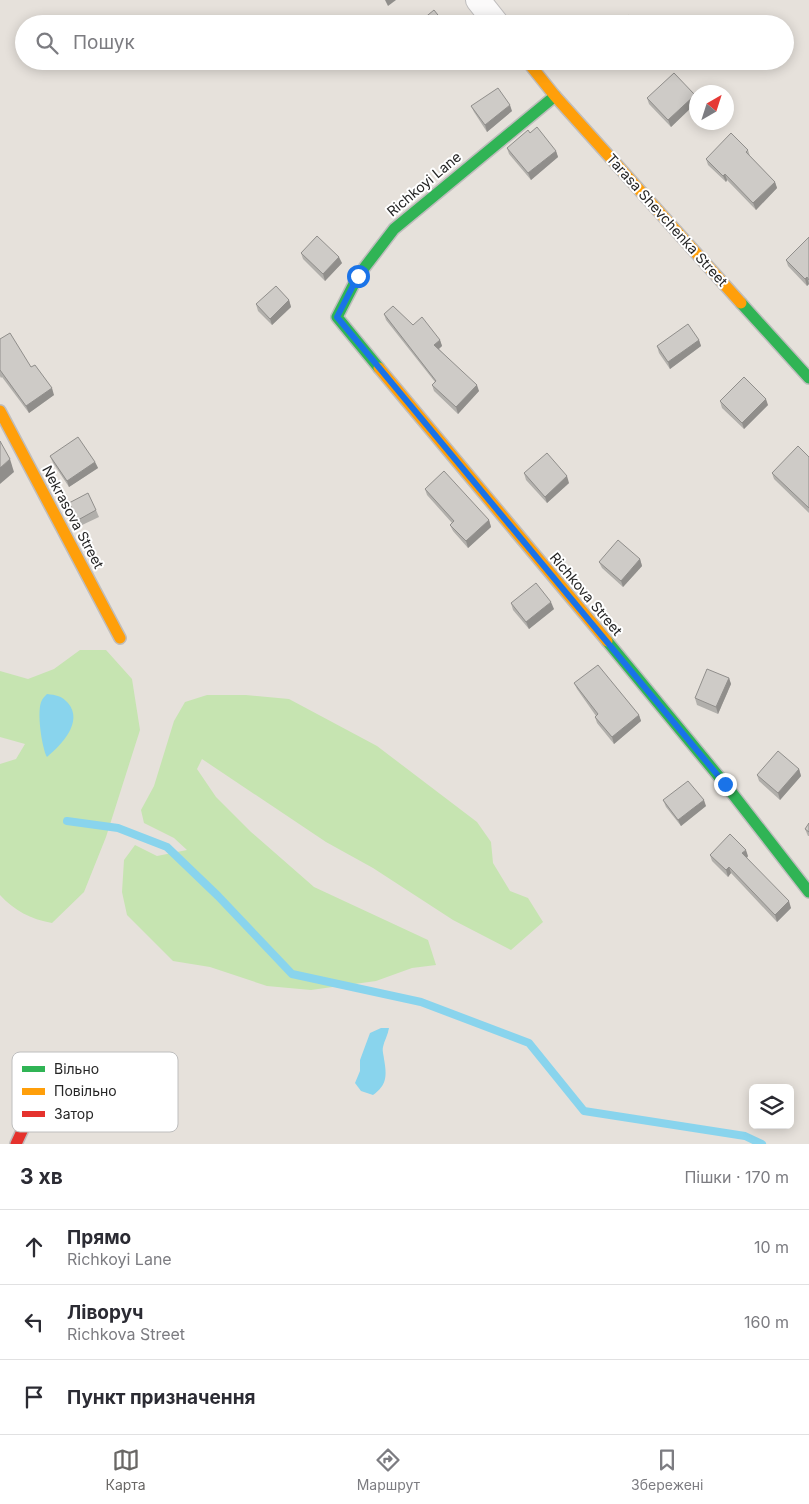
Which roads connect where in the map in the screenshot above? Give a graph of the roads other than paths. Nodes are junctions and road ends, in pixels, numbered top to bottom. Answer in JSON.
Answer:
{"nodes":[{"id":1,"x":478,"y":0,"type":"edge"},
{"id":2,"x":490,"y":15,"type":"edge"},
{"id":3,"x":534,"y":70,"type":"edge"},
{"id":4,"x":555,"y":96,"type":"junction"},
{"id":5,"x":337,"y":317,"type":"joint"},
{"id":6,"x":809,"y":378,"type":"edge"},
{"id":7,"x":0,"y":410,"type":"edge"},
{"id":8,"x":120,"y":638,"type":"dead end"},
{"id":9,"x":809,"y":892,"type":"edge"},
{"id":10,"x":22,"y":1132,"type":"edge"},
{"id":11,"x":16,"y":1144,"type":"edge"}],
"edges":[{"from":1,"to":2,"type":"street"},
{"from":3,"to":4,"type":"street","name":"Tarasa Shevchenka Street"},
{"from":4,"to":5,"type":"street","name":"Richkoyi Lane"},
{"from":4,"to":6,"type":"street","name":"Tarasa Shevchenka Street"},
{"from":5,"to":9,"type":"street","name":"Richkova Street"},
{"from":7,"to":8,"type":"street","name":"Nekrasova Street"},
{"from":10,"to":11,"type":"street"}]}
